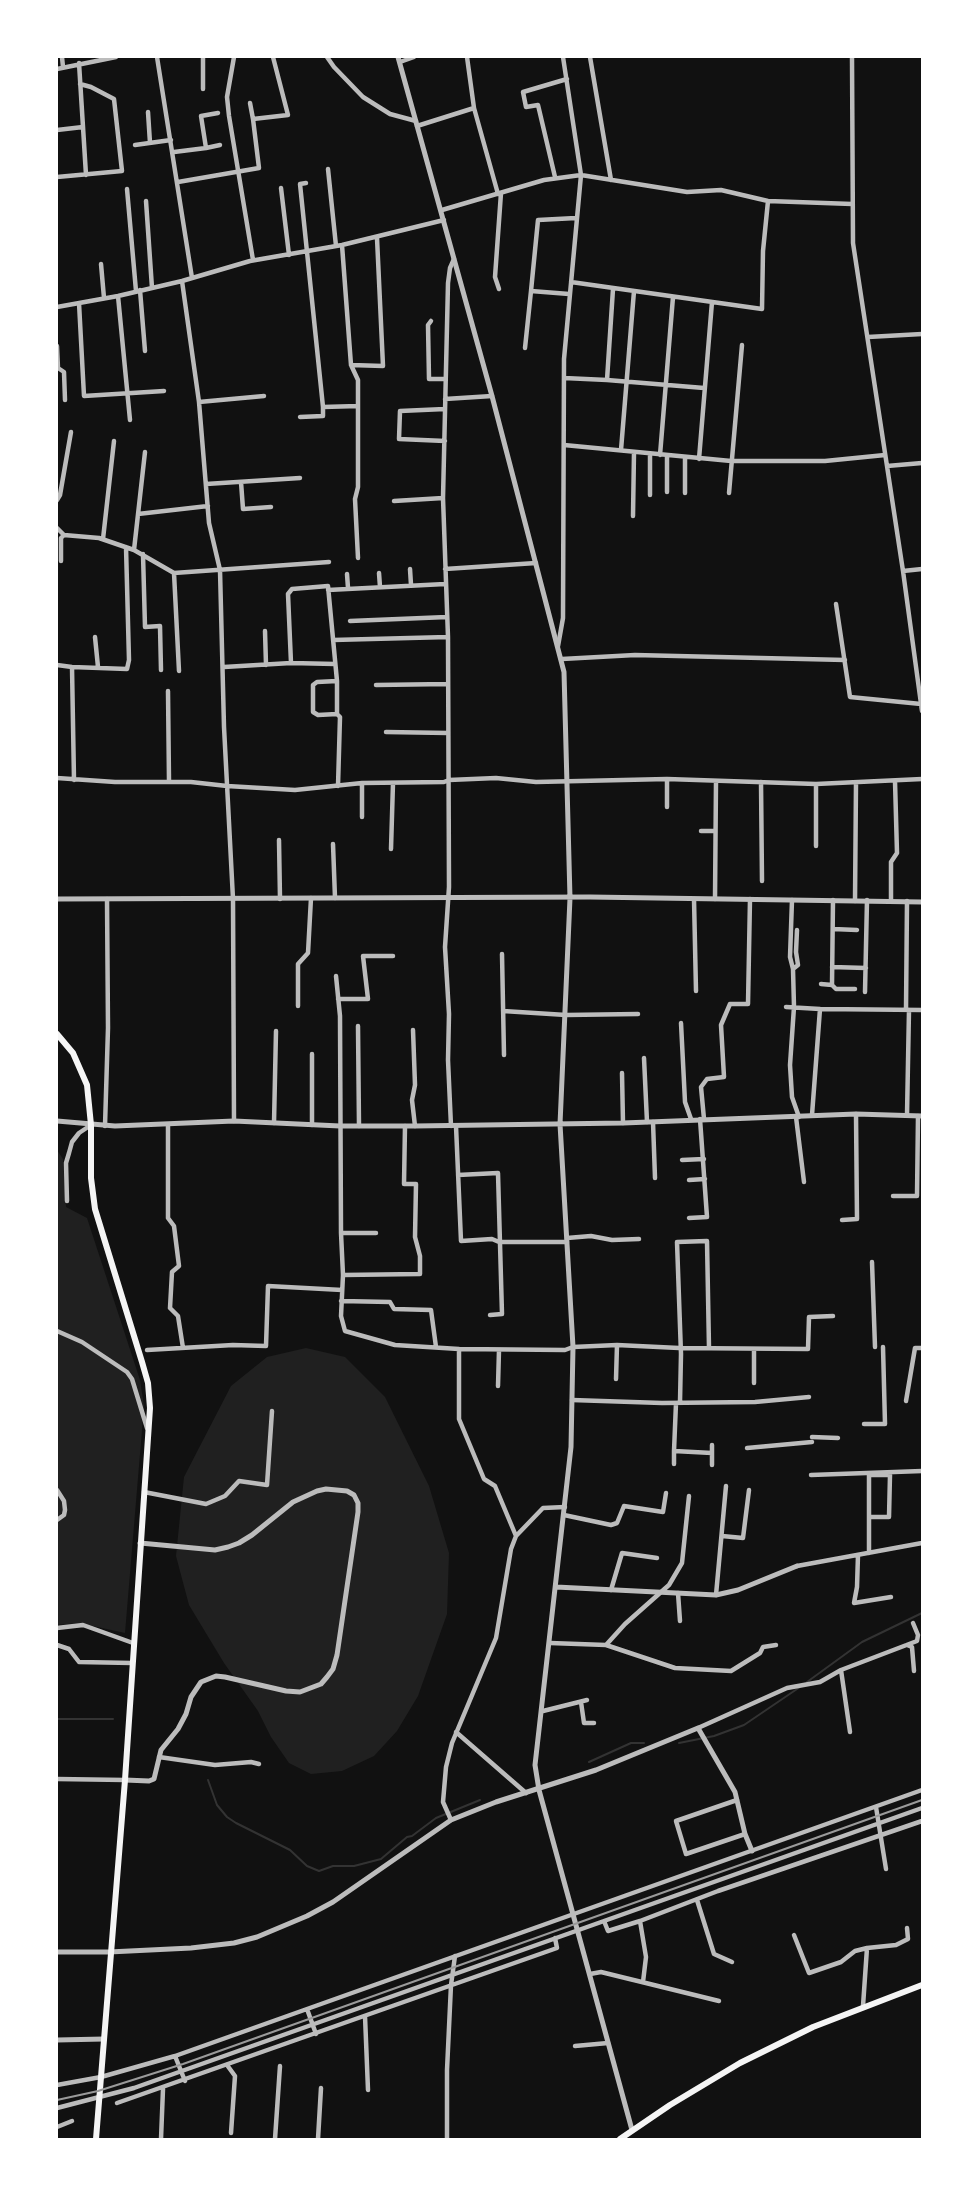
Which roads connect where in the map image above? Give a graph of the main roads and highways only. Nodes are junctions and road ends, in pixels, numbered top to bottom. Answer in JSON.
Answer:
{"nodes":[{"id":1,"x":57,"y":1034,"type":"edge"},
{"id":2,"x":922,"y":1985,"type":"edge"},
{"id":3,"x":96,"y":2139,"type":"edge"},
{"id":4,"x":620,"y":2139,"type":"edge"}],
"edges":[{"from":1,"to":3,"type":"main road"},
{"from":2,"to":4,"type":"main road"}]}
